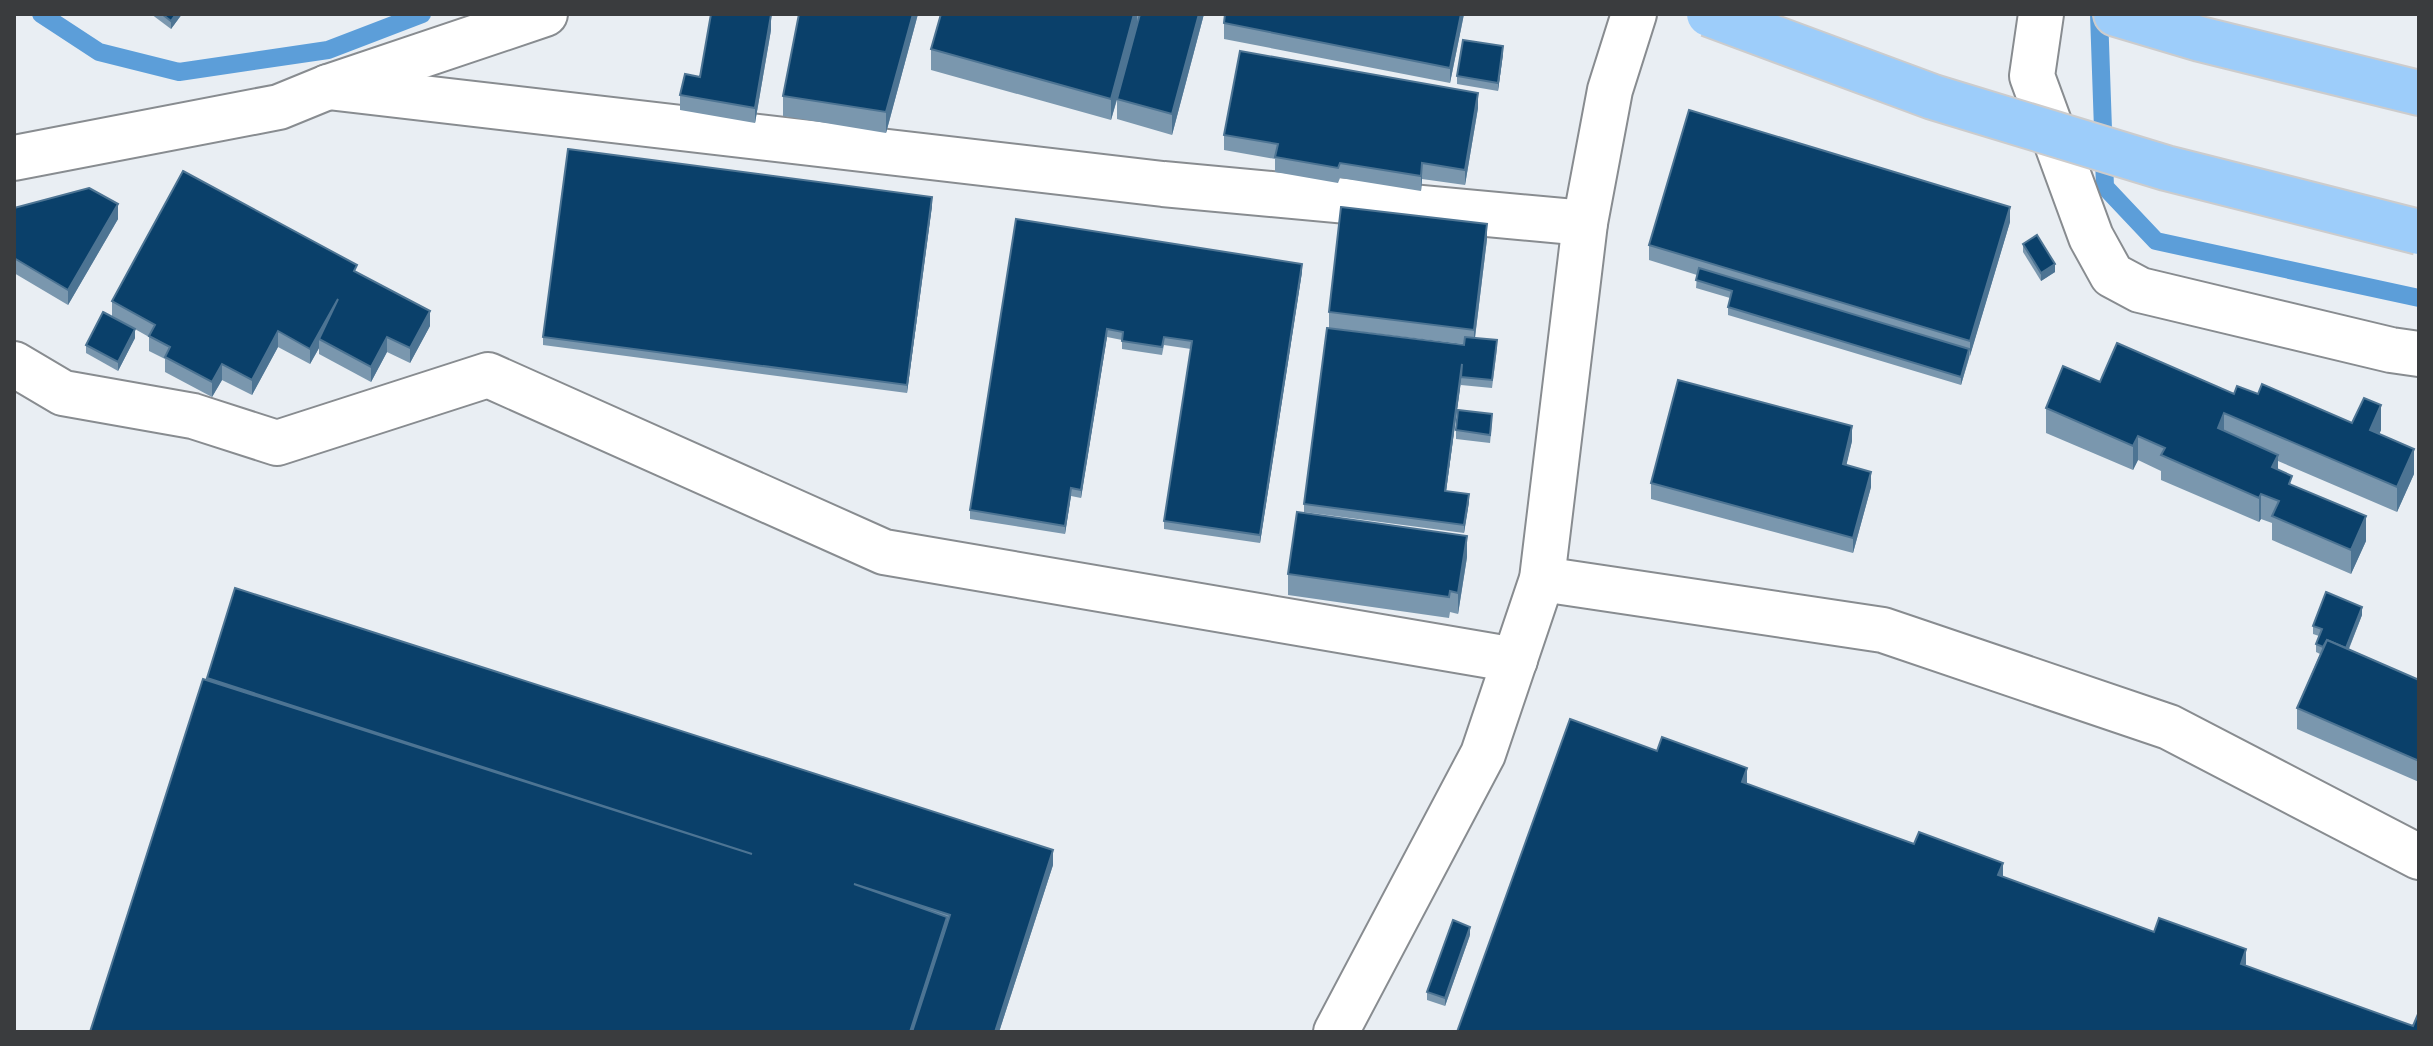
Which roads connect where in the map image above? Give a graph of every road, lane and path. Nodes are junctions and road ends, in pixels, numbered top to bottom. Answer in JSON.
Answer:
{"nodes":[{"id":1,"x":545,"y":14,"type":"edge"},
{"id":2,"x":1634,"y":14,"type":"edge"},
{"id":3,"x":1709,"y":14,"type":"edge"},
{"id":4,"x":2041,"y":14,"type":"edge"},
{"id":5,"x":2116,"y":14,"type":"edge"},
{"id":6,"x":328,"y":87,"type":"junction"},
{"id":7,"x":2419,"y":93,"type":"edge"},
{"id":8,"x":14,"y":158,"type":"edge"},
{"id":9,"x":1585,"y":223,"type":"junction"},
{"id":10,"x":2419,"y":232,"type":"edge"},
{"id":11,"x":2419,"y":354,"type":"edge"},
{"id":12,"x":14,"y":364,"type":"edge"},
{"id":13,"x":1542,"y":579,"type":"junction"},
{"id":14,"x":1515,"y":660,"type":"junction"},
{"id":15,"x":2419,"y":857,"type":"edge"},
{"id":16,"x":1336,"y":1032,"type":"edge"}],
"edges":[{"from":1,"to":6,"type":"street"},
{"from":2,"to":9,"type":"street"},
{"from":3,"to":10,"type":"highway","bridge":true},
{"from":4,"to":11,"type":"street"},
{"from":5,"to":7,"type":"highway"},
{"from":6,"to":8,"type":"street"},
{"from":6,"to":9,"type":"street"},
{"from":9,"to":13,"type":"street"},
{"from":12,"to":14,"type":"street"},
{"from":13,"to":14,"type":"street"},
{"from":13,"to":15,"type":"street"},
{"from":14,"to":16,"type":"street"}]}
